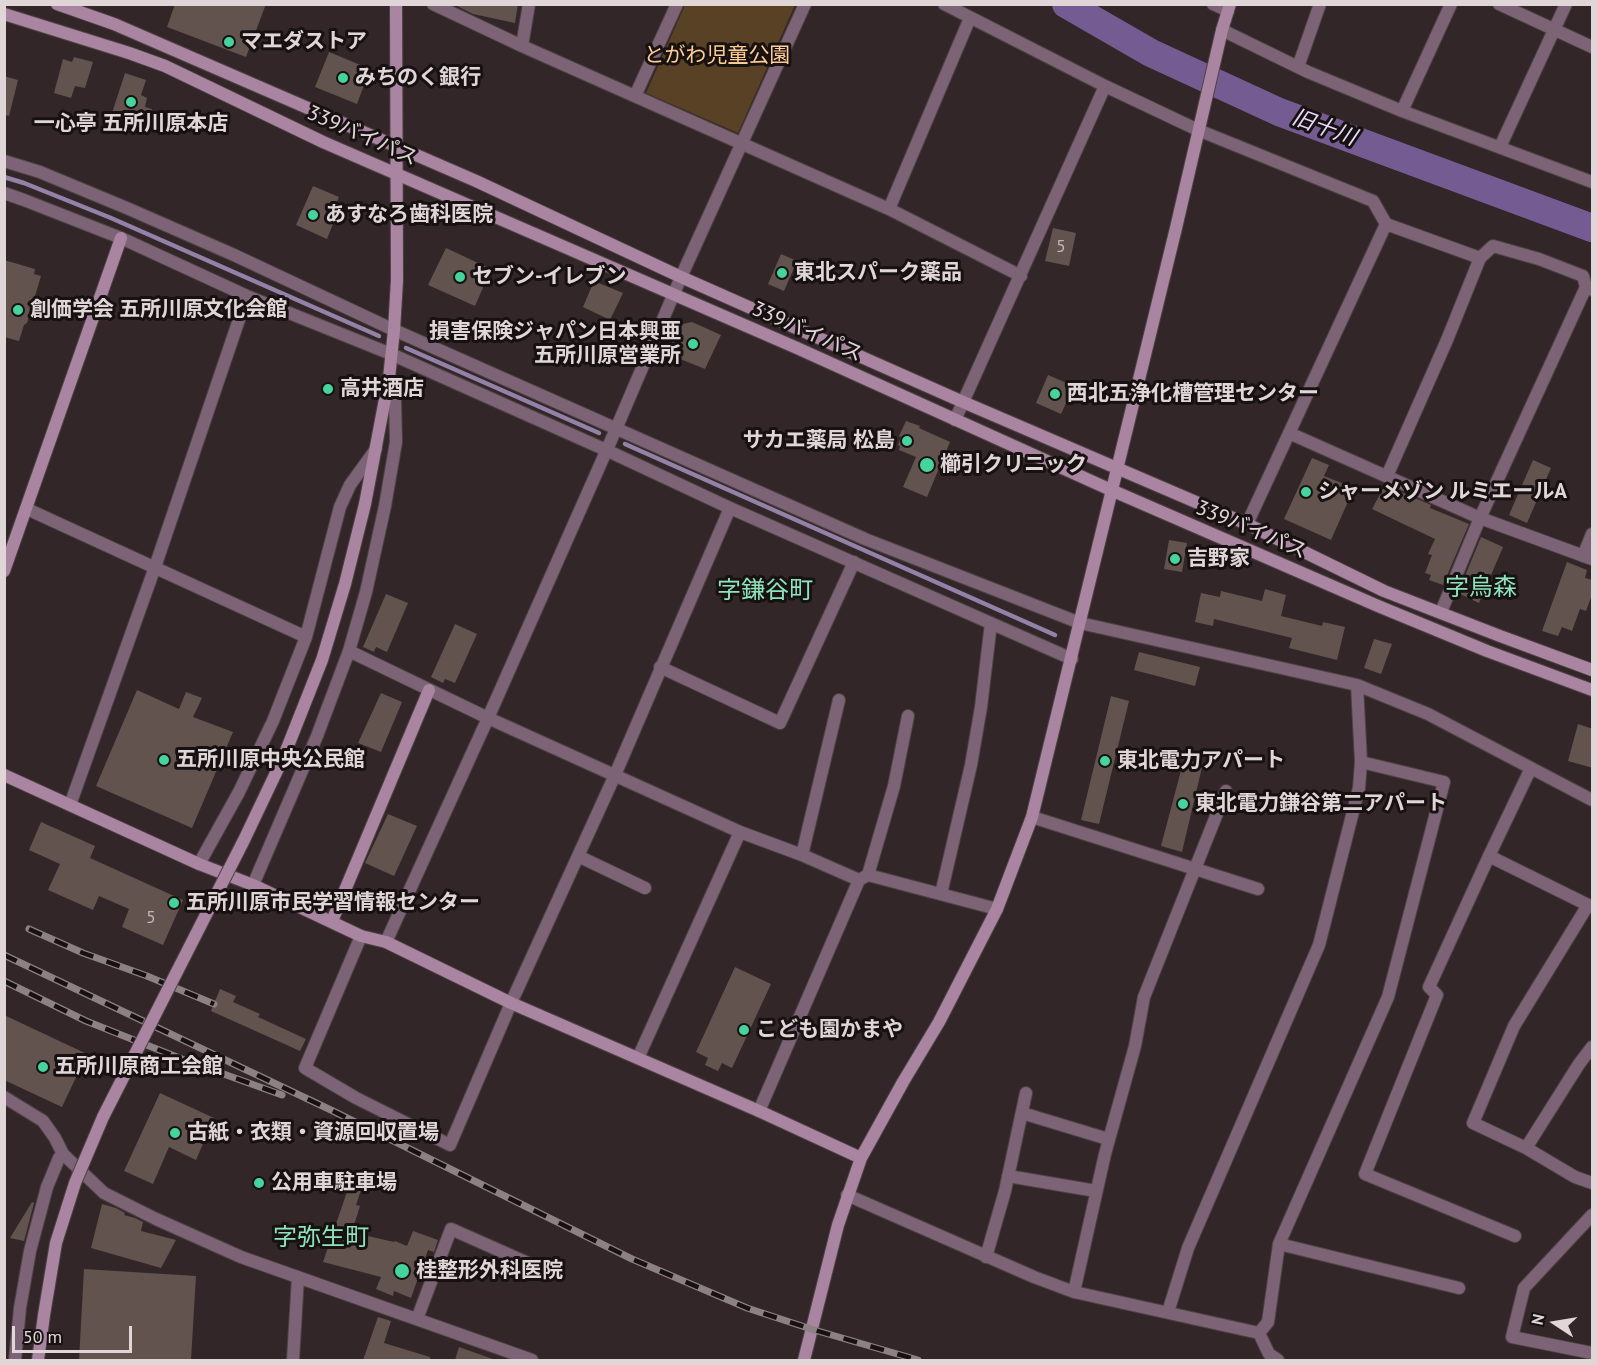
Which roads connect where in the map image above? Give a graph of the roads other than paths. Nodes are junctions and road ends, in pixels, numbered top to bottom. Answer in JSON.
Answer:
{"nodes":[{"id":1,"x":57,"y":4,"type":"edge"},
{"id":2,"x":396,"y":4,"type":"edge"},
{"id":3,"x":433,"y":4,"type":"edge"},
{"id":4,"x":529,"y":4,"type":"edge"},
{"id":5,"x":677,"y":4,"type":"edge"},
{"id":6,"x":805,"y":4,"type":"edge"},
{"id":7,"x":944,"y":4,"type":"edge"},
{"id":8,"x":1213,"y":4,"type":"edge"},
{"id":9,"x":1320,"y":4,"type":"edge"},
{"id":10,"x":1451,"y":4,"type":"edge"},
{"id":11,"x":1499,"y":4,"type":"edge"},
{"id":12,"x":1566,"y":4,"type":"edge"},
{"id":13,"x":1229,"y":8,"type":"edge"},
{"id":14,"x":4,"y":14,"type":"edge"},
{"id":15,"x":970,"y":18,"type":"junction"},
{"id":16,"x":1554,"y":30,"type":"junction"},
{"id":17,"x":1221,"y":32,"type":"junction"},
{"id":18,"x":522,"y":46,"type":"junction"},
{"id":19,"x":1593,"y":47,"type":"edge"},
{"id":20,"x":1298,"y":67,"type":"junction"},
{"id":21,"x":1105,"y":86,"type":"junction"},
{"id":22,"x":635,"y":96,"type":"junction"},
{"id":23,"x":1402,"y":111,"type":"junction"},
{"id":24,"x":1198,"y":130,"type":"junction"},
{"id":25,"x":742,"y":144,"type":"junction"},
{"id":26,"x":1500,"y":147,"type":"junction"},
{"id":27,"x":396,"y":148,"type":"junction"},
{"id":28,"x":4,"y":161,"type":"edge"},
{"id":29,"x":397,"y":172,"type":"junction"},
{"id":30,"x":1593,"y":182,"type":"edge"},
{"id":31,"x":4,"y":194,"type":"edge"},
{"id":32,"x":889,"y":209,"type":"junction"},
{"id":33,"x":1386,"y":224,"type":"junction"},
{"id":34,"x":121,"y":238,"type":"junction"},
{"id":35,"x":1480,"y":258,"type":"junction"},
{"id":36,"x":1021,"y":276,"type":"junction"},
{"id":37,"x":681,"y":277,"type":"junction"},
{"id":38,"x":1589,"y":288,"type":"edge"},
{"id":39,"x":675,"y":294,"type":"junction"},
{"id":40,"x":247,"y":296,"type":"junction"},
{"id":41,"x":394,"y":330,"type":"junction"},
{"id":42,"x":392,"y":354,"type":"junction"},
{"id":43,"x":389,"y":378,"type":"junction"},
{"id":44,"x":963,"y":402,"type":"junction"},
{"id":45,"x":955,"y":420,"type":"junction"},
{"id":46,"x":616,"y":429,"type":"junction"},
{"id":47,"x":1288,"y":433,"type":"junction"},
{"id":48,"x":376,"y":449,"type":"junction"},
{"id":49,"x":606,"y":450,"type":"junction"},
{"id":50,"x":1116,"y":469,"type":"junction"},
{"id":51,"x":1388,"y":476,"type":"junction"},
{"id":52,"x":1111,"y":490,"type":"junction"},
{"id":53,"x":730,"y":508,"type":"junction"},
{"id":54,"x":27,"y":509,"type":"junction"},
{"id":55,"x":1480,"y":518,"type":"junction"},
{"id":56,"x":1247,"y":524,"type":"junction"},
{"id":57,"x":1593,"y":534,"type":"edge"},
{"id":58,"x":1588,"y":558,"type":"edge"},
{"id":59,"x":854,"y":562,"type":"junction"},
{"id":60,"x":155,"y":567,"type":"junction"},
{"id":61,"x":4,"y":571,"type":"edge"},
{"id":62,"x":1441,"y":612,"type":"junction"},
{"id":63,"x":991,"y":623,"type":"junction"},
{"id":64,"x":1080,"y":623,"type":"junction"},
{"id":65,"x":306,"y":637,"type":"junction"},
{"id":66,"x":349,"y":651,"type":"junction"},
{"id":67,"x":1072,"y":659,"type":"junction"},
{"id":68,"x":660,"y":667,"type":"junction"},
{"id":69,"x":1593,"y":670,"type":"edge"},
{"id":70,"x":1357,"y":685,"type":"junction"},
{"id":71,"x":429,"y":690,"type":"junction"},
{"id":72,"x":1593,"y":690,"type":"edge"},
{"id":73,"x":838,"y":700,"type":"dead end"},
{"id":74,"x":908,"y":716,"type":"dead end"},
{"id":75,"x":488,"y":718,"type":"junction"},
{"id":76,"x":1361,"y":762,"type":"junction"},
{"id":77,"x":1531,"y":768,"type":"junction"},
{"id":78,"x":4,"y":775,"type":"edge"},
{"id":79,"x":615,"y":775,"type":"junction"},
{"id":80,"x":1226,"y":791,"type":"dead end"},
{"id":81,"x":1593,"y":800,"type":"edge"},
{"id":82,"x":70,"y":805,"type":"junction"},
{"id":83,"x":1032,"y":817,"type":"junction"},
{"id":84,"x":740,"y":832,"type":"junction"},
{"id":85,"x":801,"y":855,"type":"junction"},
{"id":86,"x":578,"y":856,"type":"junction"},
{"id":87,"x":1489,"y":856,"type":"junction"},
{"id":88,"x":199,"y":864,"type":"junction"},
{"id":89,"x":1194,"y":870,"type":"junction"},
{"id":90,"x":864,"y":878,"type":"junction"},
{"id":91,"x":253,"y":885,"type":"junction"},
{"id":92,"x":645,"y":888,"type":"dead end"},
{"id":93,"x":1258,"y":890,"type":"dead end"},
{"id":94,"x":941,"y":894,"type":"junction"},
{"id":95,"x":1590,"y":906,"type":"edge"},
{"id":96,"x":997,"y":909,"type":"junction"},
{"id":97,"x":332,"y":921,"type":"junction"},
{"id":98,"x":360,"y":936,"type":"junction"},
{"id":99,"x":386,"y":942,"type":"junction"},
{"id":100,"x":511,"y":1003,"type":"junction"},
{"id":101,"x":1593,"y":1047,"type":"edge"},
{"id":102,"x":638,"y":1058,"type":"junction"},
{"id":103,"x":1026,"y":1093,"type":"dead end"},
{"id":104,"x":5,"y":1097,"type":"edge"},
{"id":105,"x":759,"y":1111,"type":"junction"},
{"id":106,"x":1022,"y":1113,"type":"junction"},
{"id":107,"x":1108,"y":1139,"type":"junction"},
{"id":108,"x":1526,"y":1148,"type":"junction"},
{"id":109,"x":63,"y":1154,"type":"junction"},
{"id":110,"x":861,"y":1158,"type":"junction"},
{"id":111,"x":1008,"y":1176,"type":"junction"},
{"id":112,"x":1593,"y":1183,"type":"edge"},
{"id":113,"x":1096,"y":1191,"type":"junction"},
{"id":114,"x":848,"y":1195,"type":"junction"},
{"id":115,"x":1593,"y":1215,"type":"edge"},
{"id":116,"x":1515,"y":1236,"type":"dead end"},
{"id":117,"x":1279,"y":1244,"type":"junction"},
{"id":118,"x":986,"y":1257,"type":"junction"},
{"id":119,"x":530,"y":1264,"type":"dead end"},
{"id":120,"x":298,"y":1277,"type":"junction"},
{"id":121,"x":1459,"y":1288,"type":"dead end"},
{"id":122,"x":1074,"y":1292,"type":"junction"},
{"id":123,"x":1168,"y":1312,"type":"junction"},
{"id":124,"x":417,"y":1319,"type":"junction"},
{"id":125,"x":1259,"y":1333,"type":"junction"},
{"id":126,"x":1593,"y":1353,"type":"edge"},
{"id":127,"x":15,"y":1360,"type":"edge"},
{"id":128,"x":38,"y":1360,"type":"edge"},
{"id":129,"x":293,"y":1360,"type":"edge"},
{"id":130,"x":532,"y":1360,"type":"edge"},
{"id":131,"x":804,"y":1360,"type":"edge"},
{"id":132,"x":1278,"y":1360,"type":"edge"}],
"edges":[{"from":1,"to":27,"type":"street"},
{"from":2,"to":27,"type":"street"},
{"from":3,"to":18,"type":"street"},
{"from":4,"to":18,"type":"street"},
{"from":5,"to":22,"type":"street"},
{"from":6,"to":25,"type":"street"},
{"from":7,"to":15,"type":"street"},
{"from":8,"to":13,"type":"street"},
{"from":9,"to":20,"type":"street"},
{"from":10,"to":23,"type":"street"},
{"from":11,"to":16,"type":"street"},
{"from":12,"to":16,"type":"street"},
{"from":13,"to":17,"type":"street"},
{"from":14,"to":29,"type":"street","name":"339バイパス"},
{"from":15,"to":21,"type":"street"},
{"from":15,"to":32,"type":"street"},
{"from":16,"to":19,"type":"street"},
{"from":16,"to":26,"type":"street"},
{"from":17,"to":20,"type":"street"},
{"from":17,"to":24,"type":"street"},
{"from":18,"to":22,"type":"street"},
{"from":20,"to":23,"type":"street"},
{"from":21,"to":24,"type":"street"},
{"from":21,"to":36,"type":"street"},
{"from":22,"to":25,"type":"street"},
{"from":23,"to":26,"type":"street"},
{"from":24,"to":33,"type":"street"},
{"from":24,"to":50,"type":"street"},
{"from":25,"to":32,"type":"street"},
{"from":25,"to":37,"type":"street"},
{"from":26,"to":30,"type":"street"},
{"from":27,"to":29,"type":"street"},
{"from":27,"to":37,"type":"street"},
{"from":28,"to":41,"type":"street"},
{"from":29,"to":39,"type":"street","name":"339バイパス"},
{"from":29,"to":41,"type":"street"},
{"from":31,"to":34,"type":"street"},
{"from":32,"to":36,"type":"street"},
{"from":33,"to":35,"type":"street"},
{"from":33,"to":47,"type":"street"},
{"from":34,"to":40,"type":"street"},
{"from":34,"to":54,"type":"street"},
{"from":35,"to":38,"type":"street"},
{"from":35,"to":51,"type":"street"},
{"from":36,"to":44,"type":"street"},
{"from":37,"to":39,"type":"street"},
{"from":37,"to":44,"type":"street"},
{"from":38,"to":55,"type":"street"},
{"from":39,"to":45,"type":"street","name":"339バイパス"},
{"from":39,"to":46,"type":"street"},
{"from":40,"to":42,"type":"street"},
{"from":40,"to":60,"type":"street"},
{"from":41,"to":42,"type":"street"},
{"from":41,"to":46,"type":"street"},
{"from":42,"to":43,"type":"street"},
{"from":42,"to":49,"type":"street"},
{"from":43,"to":48,"type":"street"},
{"from":43,"to":66,"type":"street"},
{"from":44,"to":45,"type":"street"},
{"from":44,"to":50,"type":"street"},
{"from":45,"to":52,"type":"street","name":"339バイパス"},
{"from":46,"to":49,"type":"street"},
{"from":46,"to":64,"type":"street"},
{"from":47,"to":51,"type":"street"},
{"from":47,"to":56,"type":"street"},
{"from":48,"to":65,"type":"street"},
{"from":48,"to":128,"type":"street","bridge":true},
{"from":49,"to":53,"type":"street"},
{"from":49,"to":75,"type":"street"},
{"from":50,"to":52,"type":"street"},
{"from":50,"to":56,"type":"street"},
{"from":51,"to":55,"type":"street"},
{"from":52,"to":64,"type":"street"},
{"from":52,"to":72,"type":"street","name":"339バイパス"},
{"from":53,"to":59,"type":"street"},
{"from":53,"to":68,"type":"street"},
{"from":54,"to":60,"type":"street"},
{"from":54,"to":61,"type":"street"},
{"from":55,"to":58,"type":"street"},
{"from":55,"to":62,"type":"street"},
{"from":56,"to":62,"type":"street"},
{"from":57,"to":58,"type":"street"},
{"from":59,"to":63,"type":"street"},
{"from":59,"to":68,"type":"street"},
{"from":60,"to":65,"type":"street"},
{"from":60,"to":82,"type":"street"},
{"from":62,"to":69,"type":"street"},
{"from":63,"to":67,"type":"street"},
{"from":63,"to":94,"type":"street"},
{"from":64,"to":67,"type":"street"},
{"from":64,"to":70,"type":"street"},
{"from":65,"to":88,"type":"street"},
{"from":66,"to":71,"type":"street"},
{"from":66,"to":91,"type":"street"},
{"from":67,"to":83,"type":"street"},
{"from":68,"to":79,"type":"street"},
{"from":70,"to":76,"type":"street"},
{"from":70,"to":77,"type":"street"},
{"from":71,"to":75,"type":"street"},
{"from":71,"to":97,"type":"street"},
{"from":73,"to":85,"type":"street"},
{"from":74,"to":90,"type":"street"},
{"from":75,"to":79,"type":"street"},
{"from":75,"to":99,"type":"street"},
{"from":76,"to":117,"type":"street"},
{"from":76,"to":123,"type":"street"},
{"from":77,"to":81,"type":"street"},
{"from":77,"to":87,"type":"street"},
{"from":78,"to":82,"type":"street"},
{"from":79,"to":84,"type":"street"},
{"from":79,"to":86,"type":"street"},
{"from":80,"to":89,"type":"street"},
{"from":82,"to":88,"type":"street"},
{"from":83,"to":89,"type":"street"},
{"from":83,"to":96,"type":"street"},
{"from":84,"to":85,"type":"street"},
{"from":84,"to":102,"type":"street"},
{"from":85,"to":90,"type":"street"},
{"from":86,"to":92,"type":"street"},
{"from":86,"to":100,"type":"street"},
{"from":87,"to":95,"type":"street"},
{"from":87,"to":116,"type":"street"},
{"from":88,"to":91,"type":"street"},
{"from":89,"to":93,"type":"street"},
{"from":89,"to":107,"type":"street"},
{"from":90,"to":94,"type":"street"},
{"from":90,"to":105,"type":"street"},
{"from":91,"to":97,"type":"street"},
{"from":94,"to":96,"type":"street"},
{"from":95,"to":108,"type":"street"},
{"from":96,"to":110,"type":"street"},
{"from":97,"to":98,"type":"street"},
{"from":98,"to":99,"type":"street"},
{"from":98,"to":100,"type":"street"},
{"from":99,"to":100,"type":"street"},
{"from":100,"to":102,"type":"street"},
{"from":101,"to":108,"type":"street"},
{"from":102,"to":105,"type":"street"},
{"from":103,"to":106,"type":"street"},
{"from":104,"to":109,"type":"street"},
{"from":105,"to":110,"type":"street"},
{"from":106,"to":107,"type":"street"},
{"from":106,"to":111,"type":"street"},
{"from":107,"to":113,"type":"street"},
{"from":108,"to":112,"type":"street"},
{"from":109,"to":120,"type":"street"},
{"from":109,"to":127,"type":"street"},
{"from":110,"to":114,"type":"street"},
{"from":111,"to":113,"type":"street"},
{"from":111,"to":118,"type":"street"},
{"from":113,"to":122,"type":"street"},
{"from":114,"to":118,"type":"street"},
{"from":114,"to":131,"type":"street"},
{"from":115,"to":126,"type":"street"},
{"from":117,"to":121,"type":"street"},
{"from":117,"to":125,"type":"street"},
{"from":118,"to":122,"type":"street"},
{"from":119,"to":124,"type":"street"},
{"from":120,"to":124,"type":"street"},
{"from":120,"to":129,"type":"street"},
{"from":122,"to":123,"type":"street"},
{"from":123,"to":125,"type":"street"},
{"from":124,"to":130,"type":"street"},
{"from":125,"to":132,"type":"street"}]}
